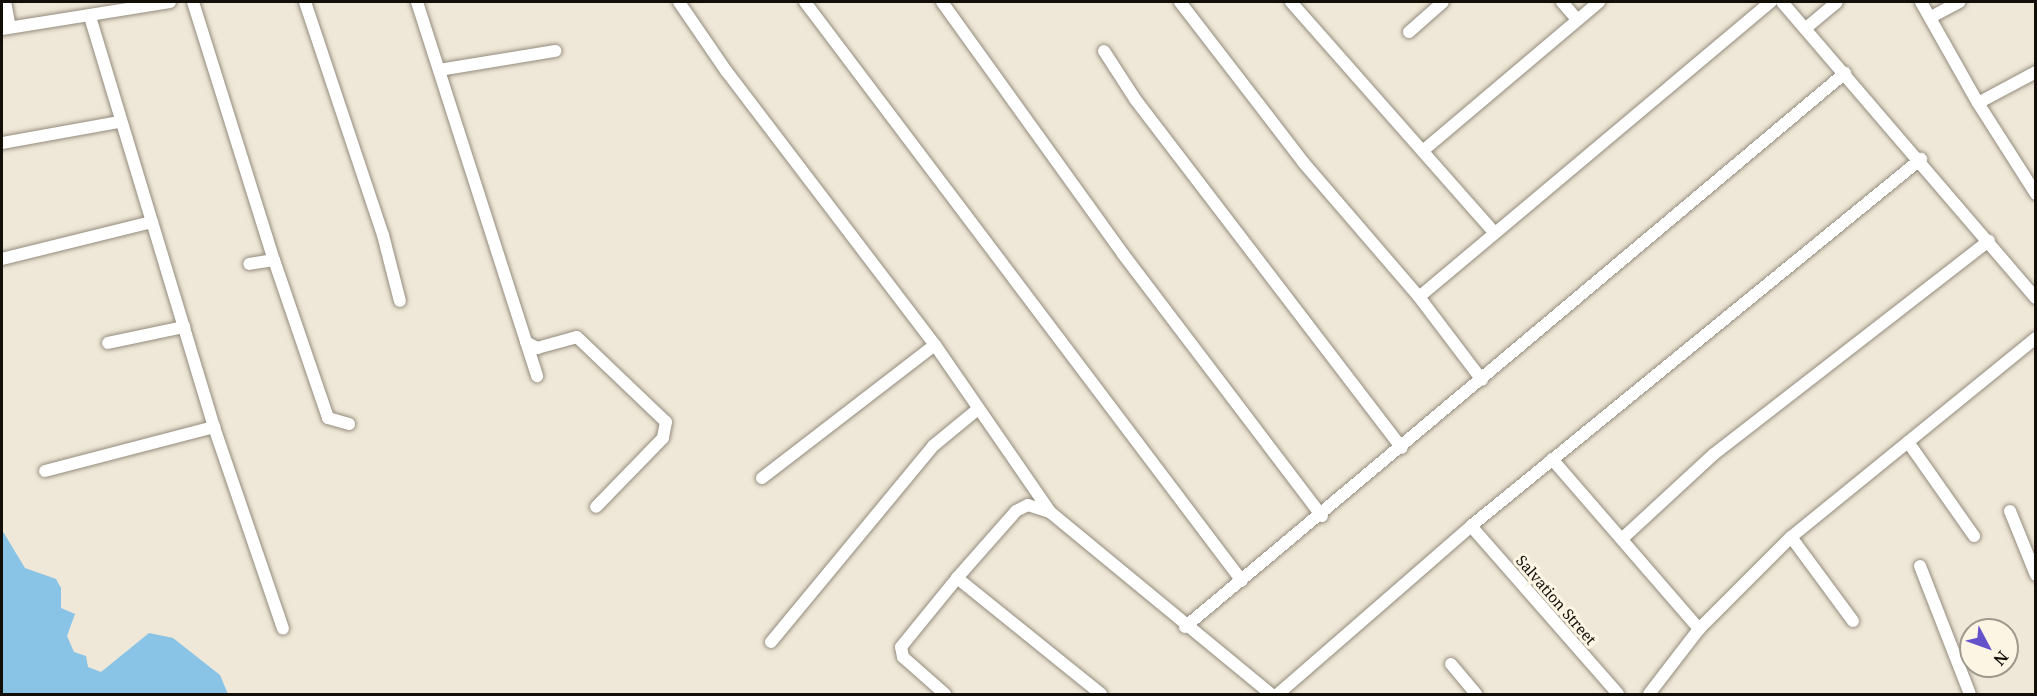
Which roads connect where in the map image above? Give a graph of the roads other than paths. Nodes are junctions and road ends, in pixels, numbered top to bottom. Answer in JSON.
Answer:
{"nodes":[{"id":1,"x":4,"y":2,"type":"edge"},
{"id":2,"x":170,"y":2,"type":"edge"},
{"id":3,"x":193,"y":2,"type":"edge"},
{"id":4,"x":305,"y":2,"type":"edge"},
{"id":5,"x":417,"y":2,"type":"edge"},
{"id":6,"x":679,"y":2,"type":"edge"},
{"id":7,"x":805,"y":2,"type":"edge"},
{"id":8,"x":942,"y":2,"type":"edge"},
{"id":9,"x":1180,"y":2,"type":"edge"},
{"id":10,"x":1291,"y":2,"type":"edge"},
{"id":11,"x":1443,"y":2,"type":"edge"},
{"id":12,"x":1562,"y":2,"type":"edge"},
{"id":13,"x":1599,"y":2,"type":"edge"},
{"id":14,"x":1770,"y":2,"type":"edge"},
{"id":15,"x":1782,"y":2,"type":"edge"},
{"id":16,"x":1837,"y":2,"type":"edge"},
{"id":17,"x":1921,"y":2,"type":"edge"},
{"id":18,"x":1959,"y":2,"type":"edge"},
{"id":19,"x":90,"y":16,"type":"junction"},
{"id":20,"x":1933,"y":16,"type":"junction"},
{"id":21,"x":1577,"y":19,"type":"junction"},
{"id":22,"x":6,"y":28,"type":"edge"},
{"id":23,"x":1806,"y":28,"type":"junction"},
{"id":24,"x":1409,"y":32,"type":"dead end"},
{"id":25,"x":555,"y":51,"type":"dead end"},
{"id":26,"x":1104,"y":51,"type":"dead end"},
{"id":27,"x":439,"y":70,"type":"junction"},
{"id":28,"x":2036,"y":72,"type":"edge"},
{"id":29,"x":1845,"y":73,"type":"junction"},
{"id":30,"x":1978,"y":103,"type":"junction"},
{"id":31,"x":119,"y":122,"type":"junction"},
{"id":32,"x":2,"y":143,"type":"edge"},
{"id":33,"x":1425,"y":149,"type":"junction"},
{"id":34,"x":1920,"y":159,"type":"junction"},
{"id":35,"x":2035,"y":192,"type":"edge"},
{"id":36,"x":152,"y":222,"type":"junction"},
{"id":37,"x":1495,"y":232,"type":"junction"},
{"id":38,"x":1989,"y":241,"type":"junction"},
{"id":39,"x":2,"y":259,"type":"edge"},
{"id":40,"x":274,"y":260,"type":"junction"},
{"id":41,"x":249,"y":264,"type":"dead end"},
{"id":42,"x":1419,"y":297,"type":"junction"},
{"id":43,"x":2036,"y":298,"type":"edge"},
{"id":44,"x":400,"y":301,"type":"dead end"},
{"id":45,"x":184,"y":327,"type":"junction"},
{"id":46,"x":2036,"y":338,"type":"edge"},
{"id":47,"x":526,"y":342,"type":"junction"},
{"id":48,"x":108,"y":343,"type":"dead end"},
{"id":49,"x":935,"y":345,"type":"junction"},
{"id":50,"x":537,"y":376,"type":"dead end"},
{"id":51,"x":1482,"y":380,"type":"junction"},
{"id":52,"x":978,"y":409,"type":"junction"},
{"id":53,"x":349,"y":424,"type":"dead end"},
{"id":54,"x":214,"y":427,"type":"junction"},
{"id":55,"x":1908,"y":442,"type":"junction"},
{"id":56,"x":1402,"y":448,"type":"junction"},
{"id":57,"x":1552,"y":459,"type":"junction"},
{"id":58,"x":45,"y":471,"type":"dead end"},
{"id":59,"x":762,"y":477,"type":"dead end"},
{"id":60,"x":596,"y":507,"type":"dead end"},
{"id":61,"x":2010,"y":511,"type":"dead end"},
{"id":62,"x":1050,"y":512,"type":"junction"},
{"id":63,"x":1322,"y":516,"type":"junction"},
{"id":64,"x":1471,"y":526,"type":"junction"},
{"id":65,"x":1974,"y":536,"type":"dead end"},
{"id":66,"x":1624,"y":537,"type":"junction"},
{"id":67,"x":1791,"y":537,"type":"junction"},
{"id":68,"x":1920,"y":566,"type":"dead end"},
{"id":69,"x":2036,"y":575,"type":"edge"},
{"id":70,"x":957,"y":578,"type":"junction"},
{"id":71,"x":1242,"y":581,"type":"junction"},
{"id":72,"x":1853,"y":621,"type":"dead end"},
{"id":73,"x":1185,"y":627,"type":"junction"},
{"id":74,"x":283,"y":629,"type":"dead end"},
{"id":75,"x":1699,"y":629,"type":"junction"},
{"id":76,"x":771,"y":642,"type":"dead end"},
{"id":77,"x":1451,"y":664,"type":"dead end"},
{"id":78,"x":945,"y":694,"type":"edge"},
{"id":79,"x":1101,"y":694,"type":"edge"},
{"id":80,"x":1271,"y":694,"type":"edge"},
{"id":81,"x":1278,"y":694,"type":"edge"},
{"id":82,"x":1476,"y":694,"type":"edge"},
{"id":83,"x":1618,"y":694,"type":"edge"},
{"id":84,"x":1649,"y":694,"type":"edge"},
{"id":85,"x":1970,"y":694,"type":"edge"}],
"edges":[{"from":1,"to":22,"type":"street"},
{"from":2,"to":19,"type":"street"},
{"from":3,"to":40,"type":"street"},
{"from":4,"to":44,"type":"street"},
{"from":5,"to":27,"type":"street"},
{"from":6,"to":49,"type":"street"},
{"from":7,"to":71,"type":"street"},
{"from":8,"to":63,"type":"street"},
{"from":9,"to":42,"type":"street"},
{"from":10,"to":33,"type":"street"},
{"from":11,"to":24,"type":"street"},
{"from":12,"to":21,"type":"street"},
{"from":13,"to":21,"type":"street"},
{"from":14,"to":37,"type":"street"},
{"from":15,"to":23,"type":"street"},
{"from":16,"to":23,"type":"street"},
{"from":17,"to":20,"type":"street"},
{"from":18,"to":20,"type":"street"},
{"from":19,"to":22,"type":"street"},
{"from":19,"to":31,"type":"street"},
{"from":20,"to":30,"type":"street"},
{"from":21,"to":33,"type":"street"},
{"from":23,"to":29,"type":"street"},
{"from":25,"to":27,"type":"street"},
{"from":26,"to":56,"type":"street"},
{"from":27,"to":47,"type":"street"},
{"from":28,"to":30,"type":"street"},
{"from":29,"to":34,"type":"street"},
{"from":29,"to":51,"type":"street"},
{"from":30,"to":35,"type":"street"},
{"from":31,"to":32,"type":"street"},
{"from":31,"to":36,"type":"street"},
{"from":33,"to":37,"type":"street"},
{"from":34,"to":38,"type":"street"},
{"from":34,"to":57,"type":"street"},
{"from":36,"to":39,"type":"street"},
{"from":36,"to":45,"type":"street"},
{"from":37,"to":42,"type":"street"},
{"from":38,"to":43,"type":"street"},
{"from":38,"to":66,"type":"street"},
{"from":40,"to":41,"type":"street"},
{"from":40,"to":53,"type":"street"},
{"from":42,"to":51,"type":"street"},
{"from":45,"to":48,"type":"street"},
{"from":45,"to":54,"type":"street"},
{"from":46,"to":55,"type":"street"},
{"from":47,"to":50,"type":"street"},
{"from":47,"to":60,"type":"street"},
{"from":49,"to":52,"type":"street"},
{"from":49,"to":59,"type":"street"},
{"from":51,"to":56,"type":"street"},
{"from":52,"to":62,"type":"street"},
{"from":52,"to":76,"type":"street"},
{"from":54,"to":58,"type":"street"},
{"from":54,"to":74,"type":"street"},
{"from":55,"to":65,"type":"street"},
{"from":55,"to":67,"type":"street"},
{"from":56,"to":63,"type":"street"},
{"from":57,"to":64,"type":"street"},
{"from":57,"to":66,"type":"street"},
{"from":61,"to":69,"type":"street"},
{"from":62,"to":70,"type":"street"},
{"from":62,"to":73,"type":"street"},
{"from":63,"to":71,"type":"street"},
{"from":64,"to":81,"type":"street"},
{"from":64,"to":83,"type":"street","name":"Salvation Street"},
{"from":66,"to":75,"type":"street"},
{"from":67,"to":72,"type":"street"},
{"from":67,"to":75,"type":"street"},
{"from":68,"to":85,"type":"street"},
{"from":70,"to":78,"type":"street"},
{"from":70,"to":79,"type":"street"},
{"from":71,"to":73,"type":"street"},
{"from":73,"to":80,"type":"street"},
{"from":75,"to":84,"type":"street"},
{"from":77,"to":82,"type":"street"}]}
